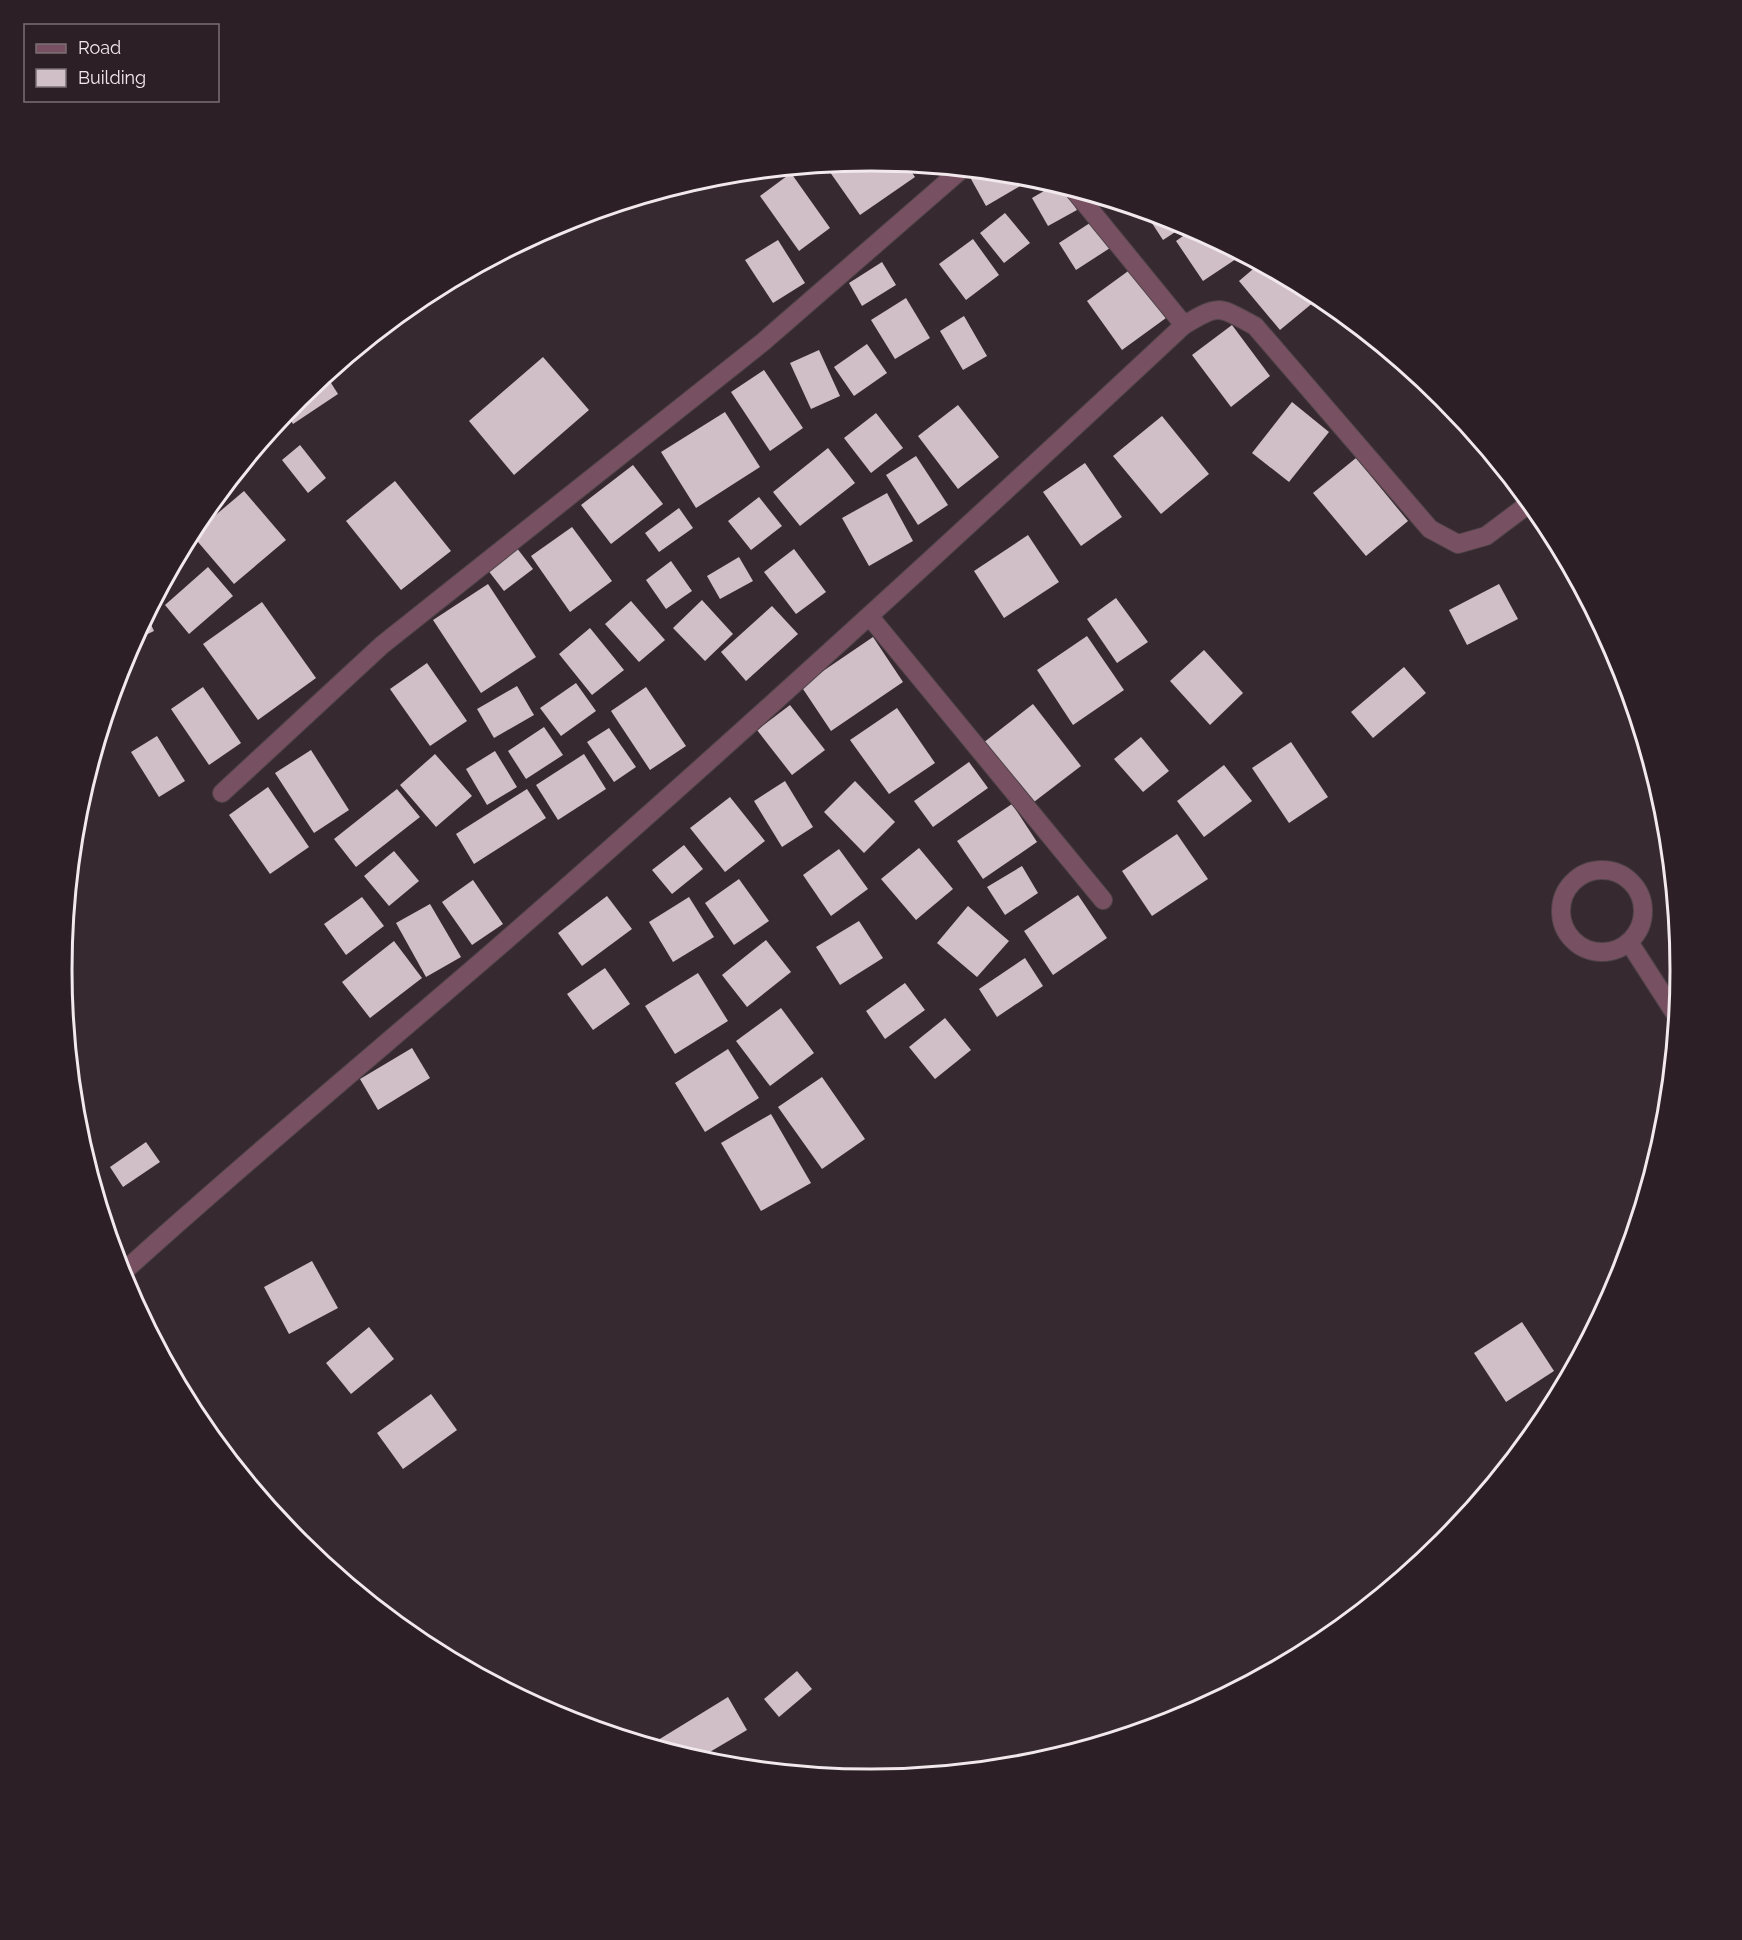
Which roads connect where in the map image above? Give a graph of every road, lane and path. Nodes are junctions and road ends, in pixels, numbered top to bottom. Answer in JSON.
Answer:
{"nodes":[{"id":1,"x":955,"y":176,"type":"edge"},
{"id":2,"x":1081,"y":199,"type":"edge"},
{"id":3,"x":1184,"y":325,"type":"junction"},
{"id":4,"x":1523,"y":509,"type":"edge"},
{"id":5,"x":870,"y":617,"type":"junction"},
{"id":6,"x":222,"y":793,"type":"dead end"},
{"id":7,"x":1103,"y":900,"type":"dead end"},
{"id":8,"x":1629,"y":942,"type":"junction"},
{"id":9,"x":1669,"y":1004,"type":"edge"},
{"id":10,"x":129,"y":1267,"type":"edge"}],
"edges":[{"from":1,"to":6,"type":"street"},
{"from":2,"to":3,"type":"street"},
{"from":3,"to":4,"type":"street"},
{"from":3,"to":5,"type":"street"},
{"from":5,"to":7,"type":"street"},
{"from":5,"to":10,"type":"street"},
{"from":8,"to":8,"type":"street"},
{"from":8,"to":9,"type":"street"}]}
